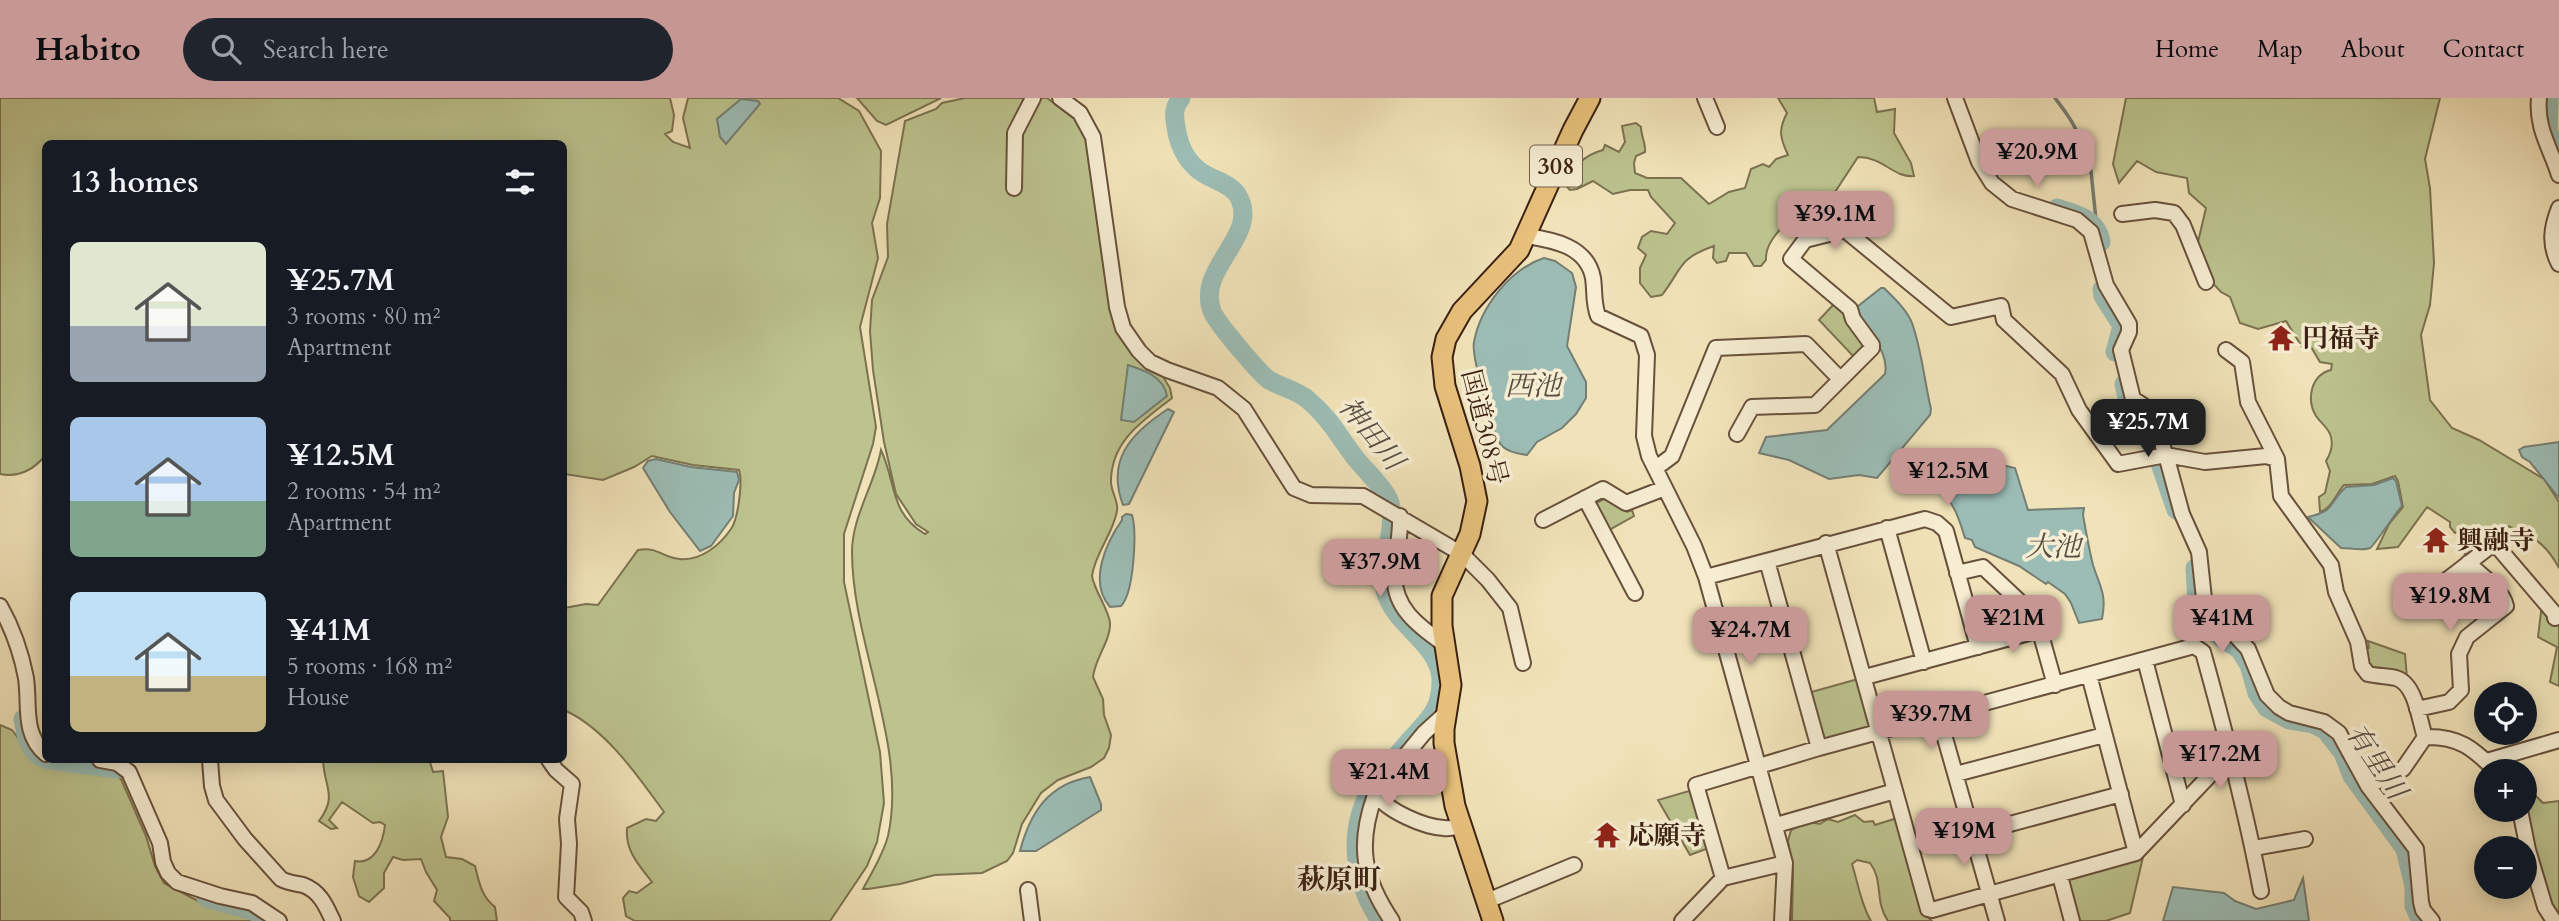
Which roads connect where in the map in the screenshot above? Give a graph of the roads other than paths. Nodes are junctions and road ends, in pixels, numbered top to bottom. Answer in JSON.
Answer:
{"nodes":[{"id":1,"x":1033,"y":98,"type":"edge"},
{"id":2,"x":1060,"y":98,"type":"edge"},
{"id":3,"x":1590,"y":98,"type":"edge"},
{"id":4,"x":1706,"y":98,"type":"edge"},
{"id":5,"x":1955,"y":98,"type":"edge"},
{"id":6,"x":2539,"y":98,"type":"edge"},
{"id":7,"x":1717,"y":127,"type":"dead end"},
{"id":8,"x":2559,"y":175,"type":"edge"},
{"id":9,"x":1014,"y":188,"type":"dead end"},
{"id":10,"x":2559,"y":208,"type":"edge"},
{"id":11,"x":2122,"y":214,"type":"dead end"},
{"id":12,"x":1527,"y":236,"type":"junction"},
{"id":13,"x":2559,"y":264,"type":"edge"},
{"id":14,"x":2206,"y":282,"type":"dead end"},
{"id":15,"x":2225,"y":350,"type":"dead end"},
{"id":16,"x":1840,"y":379,"type":"junction"},
{"id":17,"x":1737,"y":434,"type":"dead end"},
{"id":18,"x":2166,"y":455,"type":"junction"},
{"id":19,"x":2277,"y":459,"type":"junction"},
{"id":20,"x":1656,"y":468,"type":"junction"},
{"id":21,"x":1665,"y":488,"type":"junction"},
{"id":22,"x":1586,"y":498,"type":"junction"},
{"id":23,"x":1400,"y":516,"type":"junction"},
{"id":24,"x":1543,"y":520,"type":"dead end"},
{"id":25,"x":1887,"y":528,"type":"junction"},
{"id":26,"x":1826,"y":543,"type":"junction"},
{"id":27,"x":1462,"y":554,"type":"junction"},
{"id":28,"x":1767,"y":561,"type":"junction"},
{"id":29,"x":2468,"y":563,"type":"junction"},
{"id":30,"x":1957,"y":573,"type":"junction"},
{"id":31,"x":1706,"y":577,"type":"junction"},
{"id":32,"x":2420,"y":587,"type":"dead end"},
{"id":33,"x":1635,"y":593,"type":"dead end"},
{"id":34,"x":0,"y":606,"type":"edge"},
{"id":35,"x":2555,"y":618,"type":"dead end"},
{"id":36,"x":2040,"y":630,"type":"junction"},
{"id":37,"x":1444,"y":644,"type":"junction"},
{"id":38,"x":1978,"y":647,"type":"junction"},
{"id":39,"x":2145,"y":660,"type":"junction"},
{"id":40,"x":1924,"y":662,"type":"junction"},
{"id":41,"x":1522,"y":663,"type":"dead end"},
{"id":42,"x":2089,"y":675,"type":"junction"},
{"id":43,"x":1865,"y":677,"type":"junction"},
{"id":44,"x":2055,"y":685,"type":"junction"},
{"id":45,"x":2417,"y":709,"type":"junction"},
{"id":46,"x":1446,"y":713,"type":"junction"},
{"id":47,"x":1939,"y":717,"type":"junction"},
{"id":48,"x":1879,"y":733,"type":"junction"},
{"id":49,"x":2104,"y":735,"type":"junction"},
{"id":50,"x":2425,"y":737,"type":"junction"},
{"id":51,"x":2559,"y":740,"type":"edge"},
{"id":52,"x":1819,"y":748,"type":"junction"},
{"id":53,"x":42,"y":751,"type":"edge"},
{"id":54,"x":2231,"y":753,"type":"junction"},
{"id":55,"x":2482,"y":759,"type":"edge"},
{"id":56,"x":2510,"y":759,"type":"edge"},
{"id":57,"x":117,"y":763,"type":"edge"},
{"id":58,"x":211,"y":763,"type":"edge"},
{"id":59,"x":551,"y":763,"type":"edge"},
{"id":60,"x":1759,"y":767,"type":"junction"},
{"id":61,"x":1956,"y":774,"type":"junction"},
{"id":62,"x":2368,"y":786,"type":"junction"},
{"id":63,"x":1372,"y":790,"type":"junction"},
{"id":64,"x":1895,"y":791,"type":"junction"},
{"id":65,"x":2120,"y":794,"type":"junction"},
{"id":66,"x":2183,"y":805,"type":"junction"},
{"id":67,"x":2522,"y":822,"type":"edge"},
{"id":68,"x":1776,"y":825,"type":"junction"},
{"id":69,"x":1461,"y":826,"type":"junction"},
{"id":70,"x":1973,"y":834,"type":"junction"},
{"id":71,"x":2305,"y":839,"type":"dead end"},
{"id":72,"x":2254,"y":848,"type":"junction"},
{"id":73,"x":2136,"y":853,"type":"junction"},
{"id":74,"x":1785,"y":863,"type":"junction"},
{"id":75,"x":1574,"y":865,"type":"dead end"},
{"id":76,"x":2060,"y":876,"type":"junction"},
{"id":77,"x":1723,"y":878,"type":"junction"},
{"id":78,"x":1028,"y":890,"type":"dead end"},
{"id":79,"x":2261,"y":891,"type":"dead end"},
{"id":80,"x":1990,"y":894,"type":"junction"},
{"id":81,"x":1487,"y":901,"type":"junction"},
{"id":82,"x":279,"y":921,"type":"edge"},
{"id":83,"x":333,"y":921,"type":"edge"},
{"id":84,"x":584,"y":921,"type":"edge"},
{"id":85,"x":1032,"y":921,"type":"edge"},
{"id":86,"x":1392,"y":921,"type":"edge"},
{"id":87,"x":1493,"y":921,"type":"edge"},
{"id":88,"x":1682,"y":921,"type":"edge"},
{"id":89,"x":1782,"y":921,"type":"edge"},
{"id":90,"x":1997,"y":921,"type":"edge"},
{"id":91,"x":2072,"y":921,"type":"edge"},
{"id":92,"x":2432,"y":921,"type":"edge"},
{"id":93,"x":2554,"y":921,"type":"edge"}],
"edges":[{"from":1,"to":9,"type":"street"},
{"from":2,"to":23,"type":"street"},
{"from":3,"to":12,"type":"highway","name":"国道308号","number":"308"},
{"from":4,"to":7,"type":"street"},
{"from":5,"to":18,"type":"street"},
{"from":6,"to":8,"type":"street"},
{"from":10,"to":13,"type":"street"},
{"from":11,"to":14,"type":"street"},
{"from":12,"to":20,"type":"street"},
{"from":12,"to":27,"type":"highway","name":"国道308号","number":"308"},
{"from":15,"to":19,"type":"street"},
{"from":16,"to":17,"type":"street"},
{"from":16,"to":18,"type":"street"},
{"from":16,"to":20,"type":"street"},
{"from":18,"to":19,"type":"street"},
{"from":18,"to":62,"type":"street"},
{"from":19,"to":45,"type":"street"},
{"from":20,"to":21,"type":"street"},
{"from":21,"to":22,"type":"street"},
{"from":21,"to":31,"type":"street"},
{"from":22,"to":24,"type":"street"},
{"from":22,"to":33,"type":"street"},
{"from":23,"to":27,"type":"street"},
{"from":23,"to":37,"type":"street"},
{"from":25,"to":26,"type":"street"},
{"from":25,"to":30,"type":"street"},
{"from":25,"to":40,"type":"street"},
{"from":26,"to":28,"type":"street"},
{"from":26,"to":43,"type":"street"},
{"from":27,"to":37,"type":"highway","name":"国道308号","number":"308"},
{"from":27,"to":41,"type":"street"},
{"from":28,"to":31,"type":"street"},
{"from":28,"to":52,"type":"street"},
{"from":29,"to":32,"type":"street"},
{"from":29,"to":35,"type":"street"},
{"from":29,"to":45,"type":"street"},
{"from":30,"to":36,"type":"street"},
{"from":30,"to":38,"type":"street"},
{"from":31,"to":60,"type":"street"},
{"from":34,"to":53,"type":"street"},
{"from":36,"to":38,"type":"street"},
{"from":36,"to":44,"type":"street"},
{"from":37,"to":46,"type":"highway","name":"国道308号","number":"308"},
{"from":38,"to":40,"type":"street"},
{"from":39,"to":42,"type":"street"},
{"from":39,"to":54,"type":"street"},
{"from":39,"to":66,"type":"street"},
{"from":40,"to":43,"type":"street"},
{"from":42,"to":44,"type":"street"},
{"from":42,"to":49,"type":"street"},
{"from":43,"to":48,"type":"street"},
{"from":44,"to":47,"type":"street"},
{"from":45,"to":50,"type":"street"},
{"from":46,"to":63,"type":"street"},
{"from":46,"to":69,"type":"highway","name":"国道308号","number":"308"},
{"from":47,"to":48,"type":"street"},
{"from":47,"to":61,"type":"street"},
{"from":48,"to":52,"type":"street"},
{"from":48,"to":64,"type":"street"},
{"from":49,"to":61,"type":"street"},
{"from":49,"to":65,"type":"street"},
{"from":50,"to":55,"type":"street"},
{"from":50,"to":62,"type":"street"},
{"from":51,"to":56,"type":"street"},
{"from":52,"to":60,"type":"street"},
{"from":54,"to":66,"type":"street"},
{"from":54,"to":72,"type":"street"},
{"from":57,"to":82,"type":"street"},
{"from":58,"to":83,"type":"street"},
{"from":59,"to":84,"type":"street"},
{"from":60,"to":68,"type":"street"},
{"from":60,"to":77,"type":"street"},
{"from":61,"to":70,"type":"street"},
{"from":62,"to":92,"type":"street"},
{"from":63,"to":69,"type":"street"},
{"from":63,"to":86,"type":"street"},
{"from":64,"to":68,"type":"street"},
{"from":64,"to":80,"type":"street"},
{"from":65,"to":70,"type":"street"},
{"from":65,"to":73,"type":"street"},
{"from":66,"to":73,"type":"street"},
{"from":67,"to":93,"type":"street"},
{"from":68,"to":74,"type":"street"},
{"from":69,"to":81,"type":"highway","name":"国道308号","number":"308"},
{"from":70,"to":80,"type":"street"},
{"from":71,"to":72,"type":"street"},
{"from":72,"to":79,"type":"street"},
{"from":73,"to":76,"type":"street"},
{"from":74,"to":77,"type":"street"},
{"from":74,"to":89,"type":"street"},
{"from":75,"to":81,"type":"street"},
{"from":76,"to":80,"type":"street"},
{"from":76,"to":91,"type":"street"},
{"from":77,"to":88,"type":"street"},
{"from":78,"to":85,"type":"street"},
{"from":80,"to":90,"type":"street"},
{"from":81,"to":87,"type":"highway","name":"国道308号","number":"308"}]}
